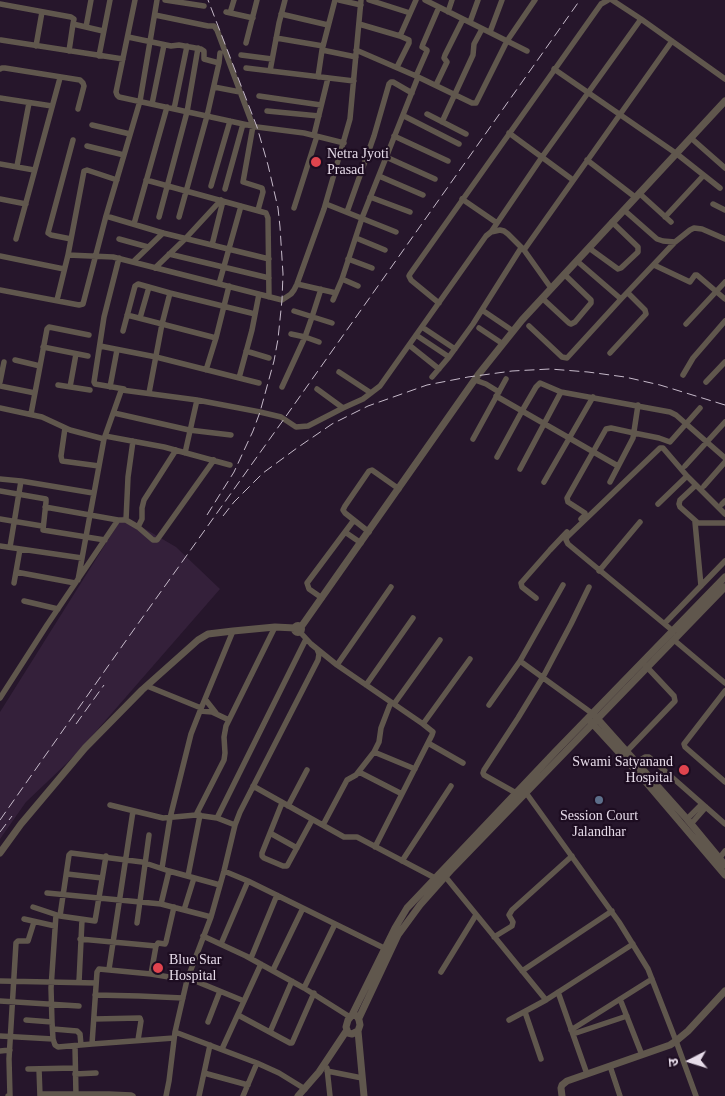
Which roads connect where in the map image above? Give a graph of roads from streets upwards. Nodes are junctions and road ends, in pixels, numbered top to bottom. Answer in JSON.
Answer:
{"nodes":[{"id":1,"x":91,"y":0,"type":"edge"},
{"id":2,"x":110,"y":0,"type":"edge"},
{"id":3,"x":135,"y":0,"type":"edge"},
{"id":4,"x":157,"y":0,"type":"edge"},
{"id":5,"x":165,"y":0,"type":"edge"},
{"id":6,"x":234,"y":0,"type":"edge"},
{"id":7,"x":258,"y":0,"type":"edge"},
{"id":8,"x":285,"y":0,"type":"edge"},
{"id":9,"x":337,"y":0,"type":"edge"},
{"id":10,"x":369,"y":0,"type":"edge"},
{"id":11,"x":416,"y":0,"type":"edge"},
{"id":12,"x":425,"y":0,"type":"edge"},
{"id":13,"x":452,"y":0,"type":"edge"},
{"id":14,"x":478,"y":0,"type":"edge"},
{"id":15,"x":502,"y":0,"type":"edge"},
{"id":16,"x":534,"y":0,"type":"edge"},
{"id":17,"x":610,"y":0,"type":"edge"},
{"id":18,"x":2,"y":2,"type":"edge"},
{"id":19,"x":361,"y":3,"type":"edge"},
{"id":20,"x":204,"y":6,"type":"dead end"},
{"id":21,"x":439,"y":7,"type":"junction"},
{"id":22,"x":42,"y":12,"type":"junction"},
{"id":23,"x":410,"y":12,"type":"junction"},
{"id":24,"x":448,"y":12,"type":"junction"},
{"id":25,"x":281,"y":14,"type":"junction"},
{"id":26,"x":155,"y":15,"type":"junction"},
{"id":27,"x":253,"y":18,"type":"junction"},
{"id":28,"x":463,"y":19,"type":"junction"},
{"id":29,"x":641,"y":19,"type":"junction"},
{"id":30,"x":470,"y":22,"type":"junction"},
{"id":31,"x":73,"y":24,"type":"junction"},
{"id":32,"x":328,"y":24,"type":"junction"},
{"id":33,"x":359,"y":24,"type":"junction"},
{"id":34,"x":86,"y":27,"type":"junction"},
{"id":35,"x":482,"y":29,"type":"junction"},
{"id":36,"x":104,"y":31,"type":"junction"},
{"id":37,"x":490,"y":32,"type":"junction"},
{"id":38,"x":400,"y":36,"type":"junction"},
{"id":39,"x":128,"y":37,"type":"junction"},
{"id":40,"x":276,"y":38,"type":"junction"},
{"id":41,"x":1,"y":40,"type":"dead end"},
{"id":42,"x":150,"y":41,"type":"junction"},
{"id":43,"x":507,"y":41,"type":"junction"},
{"id":44,"x":672,"y":41,"type":"junction"},
{"id":45,"x":246,"y":43,"type":"dead end"},
{"id":46,"x":164,"y":44,"type":"junction"},
{"id":47,"x":36,"y":46,"type":"junction"},
{"id":48,"x":187,"y":46,"type":"junction"},
{"id":49,"x":198,"y":48,"type":"junction"},
{"id":50,"x":323,"y":48,"type":"junction"},
{"id":51,"x":68,"y":51,"type":"junction"},
{"id":52,"x":527,"y":51,"type":"dead end"},
{"id":53,"x":220,"y":53,"type":"dead end"},
{"id":54,"x":356,"y":53,"type":"junction"},
{"id":55,"x":241,"y":55,"type":"dead end"},
{"id":56,"x":99,"y":56,"type":"junction"},
{"id":57,"x":123,"y":59,"type":"junction"},
{"id":58,"x":272,"y":59,"type":"junction"},
{"id":59,"x":219,"y":63,"type":"junction"},
{"id":60,"x":246,"y":68,"type":"dead end"},
{"id":61,"x":397,"y":68,"type":"junction"},
{"id":62,"x":554,"y":69,"type":"junction"},
{"id":63,"x":0,"y":70,"type":"edge"},
{"id":64,"x":270,"y":71,"type":"junction"},
{"id":65,"x":417,"y":76,"type":"junction"},
{"id":66,"x":318,"y":77,"type":"junction"},
{"id":67,"x":60,"y":78,"type":"junction"},
{"id":68,"x":328,"y":78,"type":"junction"},
{"id":69,"x":725,"y":79,"type":"edge"},
{"id":70,"x":354,"y":81,"type":"junction"},
{"id":71,"x":436,"y":85,"type":"junction"},
{"id":72,"x":214,"y":87,"type":"junction"},
{"id":73,"x":240,"y":92,"type":"junction"},
{"id":74,"x":589,"y":92,"type":"junction"},
{"id":75,"x":412,"y":93,"type":"junction"},
{"id":76,"x":455,"y":95,"type":"junction"},
{"id":77,"x":259,"y":96,"type":"dead end"},
{"id":78,"x":0,"y":98,"type":"edge"},
{"id":79,"x":140,"y":101,"type":"junction"},
{"id":80,"x":725,"y":101,"type":"edge"},
{"id":81,"x":29,"y":103,"type":"junction"},
{"id":82,"x":152,"y":104,"type":"junction"},
{"id":83,"x":321,"y":105,"type":"junction"},
{"id":84,"x":52,"y":106,"type":"junction"},
{"id":85,"x":170,"y":108,"type":"junction"},
{"id":86,"x":78,"y":109,"type":"dead end"},
{"id":87,"x":267,"y":111,"type":"dead end"},
{"id":88,"x":187,"y":112,"type":"junction"},
{"id":89,"x":427,"y":114,"type":"dead end"},
{"id":90,"x":620,"y":114,"type":"junction"},
{"id":91,"x":207,"y":116,"type":"junction"},
{"id":92,"x":318,"y":116,"type":"junction"},
{"id":93,"x":404,"y":116,"type":"junction"},
{"id":94,"x":230,"y":121,"type":"junction"},
{"id":95,"x":442,"y":122,"type":"junction"},
{"id":96,"x":244,"y":124,"type":"junction"},
{"id":97,"x":92,"y":125,"type":"dead end"},
{"id":98,"x":253,"y":126,"type":"junction"},
{"id":99,"x":509,"y":133,"type":"junction"},
{"id":100,"x":130,"y":134,"type":"junction"},
{"id":101,"x":466,"y":134,"type":"dead end"},
{"id":102,"x":315,"y":135,"type":"junction"},
{"id":103,"x":394,"y":136,"type":"junction"},
{"id":104,"x":691,"y":138,"type":"junction"},
{"id":105,"x":73,"y":140,"type":"dead end"},
{"id":106,"x":344,"y":143,"type":"junction"},
{"id":107,"x":459,"y":144,"type":"dead end"},
{"id":108,"x":87,"y":146,"type":"dead end"},
{"id":109,"x":124,"y":154,"type":"junction"},
{"id":110,"x":677,"y":154,"type":"junction"},
{"id":111,"x":386,"y":157,"type":"junction"},
{"id":112,"x":542,"y":158,"type":"junction"},
{"id":113,"x":588,"y":160,"type":"junction"},
{"id":114,"x":448,"y":161,"type":"dead end"},
{"id":115,"x":0,"y":164,"type":"edge"},
{"id":116,"x":17,"y":166,"type":"junction"},
{"id":117,"x":725,"y":168,"type":"edge"},
{"id":118,"x":34,"y":170,"type":"junction"},
{"id":119,"x":379,"y":176,"type":"junction"},
{"id":120,"x":703,"y":176,"type":"junction"},
{"id":121,"x":435,"y":179,"type":"dead end"},
{"id":122,"x":117,"y":180,"type":"junction"},
{"id":123,"x":146,"y":180,"type":"junction"},
{"id":124,"x":573,"y":180,"type":"junction"},
{"id":125,"x":167,"y":186,"type":"junction"},
{"id":126,"x":211,"y":186,"type":"dead end"},
{"id":127,"x":720,"y":188,"type":"dead end"},
{"id":128,"x":225,"y":189,"type":"dead end"},
{"id":129,"x":186,"y":191,"type":"junction"},
{"id":130,"x":637,"y":195,"type":"junction"},
{"id":131,"x":422,"y":196,"type":"dead end"},
{"id":132,"x":370,"y":197,"type":"junction"},
{"id":133,"x":0,"y":199,"type":"edge"},
{"id":134,"x":462,"y":199,"type":"junction"},
{"id":135,"x":222,"y":201,"type":"junction"},
{"id":136,"x":26,"y":204,"type":"junction"},
{"id":137,"x":326,"y":204,"type":"junction"},
{"id":138,"x":714,"y":204,"type":"dead end"},
{"id":139,"x":240,"y":206,"type":"junction"},
{"id":140,"x":294,"y":208,"type":"dead end"},
{"id":141,"x":258,"y":210,"type":"junction"},
{"id":142,"x":624,"y":210,"type":"junction"},
{"id":143,"x":725,"y":210,"type":"edge"},
{"id":144,"x":347,"y":212,"type":"junction"},
{"id":145,"x":410,"y":212,"type":"dead end"},
{"id":146,"x":106,"y":216,"type":"junction"},
{"id":147,"x":665,"y":216,"type":"junction"},
{"id":148,"x":159,"y":217,"type":"dead end"},
{"id":149,"x":179,"y":217,"type":"dead end"},
{"id":150,"x":362,"y":218,"type":"junction"},
{"id":151,"x":612,"y":222,"type":"junction"},
{"id":152,"x":671,"y":222,"type":"dead end"},
{"id":153,"x":497,"y":223,"type":"junction"},
{"id":154,"x":134,"y":224,"type":"junction"},
{"id":155,"x":396,"y":232,"type":"dead end"},
{"id":156,"x":492,"y":232,"type":"junction"},
{"id":157,"x":163,"y":233,"type":"junction"},
{"id":158,"x":356,"y":238,"type":"junction"},
{"id":159,"x":724,"y":238,"type":"edge"},
{"id":160,"x":16,"y":239,"type":"dead end"},
{"id":161,"x":71,"y":239,"type":"junction"},
{"id":162,"x":119,"y":239,"type":"dead end"},
{"id":163,"x":186,"y":239,"type":"junction"},
{"id":164,"x":675,"y":242,"type":"junction"},
{"id":165,"x":212,"y":246,"type":"junction"},
{"id":166,"x":148,"y":247,"type":"junction"},
{"id":167,"x":589,"y":248,"type":"junction"},
{"id":168,"x":229,"y":249,"type":"junction"},
{"id":169,"x":522,"y":249,"type":"junction"},
{"id":170,"x":385,"y":250,"type":"dead end"},
{"id":171,"x":68,"y":254,"type":"junction"},
{"id":172,"x":169,"y":254,"type":"junction"},
{"id":173,"x":0,"y":256,"type":"edge"},
{"id":174,"x":96,"y":256,"type":"junction"},
{"id":175,"x":119,"y":258,"type":"junction"},
{"id":176,"x":348,"y":258,"type":"junction"},
{"id":177,"x":269,"y":259,"type":"junction"},
{"id":178,"x":577,"y":261,"type":"junction"},
{"id":179,"x":133,"y":262,"type":"junction"},
{"id":180,"x":654,"y":265,"type":"junction"},
{"id":181,"x":224,"y":266,"type":"junction"},
{"id":182,"x":64,"y":268,"type":"junction"},
{"id":183,"x":156,"y":268,"type":"junction"},
{"id":184,"x":372,"y":268,"type":"dead end"},
{"id":185,"x":564,"y":274,"type":"junction"},
{"id":186,"x":269,"y":278,"type":"junction"},
{"id":187,"x":342,"y":279,"type":"junction"},
{"id":188,"x":725,"y":282,"type":"edge"},
{"id":189,"x":219,"y":284,"type":"junction"},
{"id":190,"x":297,"y":284,"type":"junction"},
{"id":191,"x":229,"y":286,"type":"junction"},
{"id":192,"x":358,"y":286,"type":"dead end"},
{"id":193,"x":149,"y":287,"type":"junction"},
{"id":194,"x":551,"y":288,"type":"junction"},
{"id":195,"x":321,"y":289,"type":"junction"},
{"id":196,"x":0,"y":290,"type":"edge"},
{"id":197,"x":716,"y":292,"type":"junction"},
{"id":198,"x":170,"y":293,"type":"junction"},
{"id":199,"x":628,"y":293,"type":"junction"},
{"id":200,"x":259,"y":294,"type":"junction"},
{"id":201,"x":336,"y":294,"type":"junction"},
{"id":202,"x":269,"y":297,"type":"junction"},
{"id":203,"x":542,"y":298,"type":"junction"},
{"id":204,"x":621,"y":299,"type":"junction"},
{"id":205,"x":57,"y":300,"type":"junction"},
{"id":206,"x":333,"y":300,"type":"dead end"},
{"id":207,"x":725,"y":300,"type":"edge"},
{"id":208,"x":439,"y":303,"type":"junction"},
{"id":209,"x":224,"y":306,"type":"junction"},
{"id":210,"x":482,"y":310,"type":"junction"},
{"id":211,"x":294,"y":312,"type":"dead end"},
{"id":212,"x":255,"y":314,"type":"junction"},
{"id":213,"x":127,"y":316,"type":"junction"},
{"id":214,"x":312,"y":317,"type":"junction"},
{"id":215,"x":140,"y":318,"type":"junction"},
{"id":216,"x":725,"y":321,"type":"edge"},
{"id":217,"x":332,"y":323,"type":"dead end"},
{"id":218,"x":162,"y":324,"type":"junction"},
{"id":219,"x":686,"y":324,"type":"dead end"},
{"id":220,"x":529,"y":326,"type":"dead end"},
{"id":221,"x":422,"y":327,"type":"junction"},
{"id":222,"x":478,"y":328,"type":"dead end"},
{"id":223,"x":513,"y":331,"type":"junction"},
{"id":224,"x":123,"y":332,"type":"dead end"},
{"id":225,"x":291,"y":334,"type":"dead end"},
{"id":226,"x":89,"y":335,"type":"dead end"},
{"id":227,"x":416,"y":335,"type":"junction"},
{"id":228,"x":305,"y":337,"type":"junction"},
{"id":229,"x":216,"y":338,"type":"junction"},
{"id":230,"x":319,"y":342,"type":"dead end"},
{"id":231,"x":503,"y":344,"type":"junction"},
{"id":232,"x":409,"y":345,"type":"junction"},
{"id":233,"x":100,"y":346,"type":"junction"},
{"id":234,"x":43,"y":347,"type":"junction"},
{"id":235,"x":455,"y":349,"type":"junction"},
{"id":236,"x":117,"y":350,"type":"junction"},
{"id":237,"x":246,"y":352,"type":"junction"},
{"id":238,"x":610,"y":353,"type":"dead end"},
{"id":239,"x":76,"y":354,"type":"junction"},
{"id":240,"x":88,"y":356,"type":"dead end"},
{"id":241,"x":449,"y":357,"type":"junction"},
{"id":242,"x":156,"y":358,"type":"junction"},
{"id":243,"x":269,"y":358,"type":"dead end"},
{"id":244,"x":15,"y":360,"type":"dead end"},
{"id":245,"x":4,"y":362,"type":"dead end"},
{"id":246,"x":725,"y":362,"type":"edge"},
{"id":247,"x":40,"y":366,"type":"junction"},
{"id":248,"x":439,"y":369,"type":"junction"},
{"id":249,"x":206,"y":370,"type":"junction"},
{"id":250,"x":339,"y":372,"type":"dead end"},
{"id":251,"x":683,"y":375,"type":"dead end"},
{"id":252,"x":432,"y":377,"type":"dead end"},
{"id":253,"x":239,"y":378,"type":"junction"},
{"id":254,"x":506,"y":379,"type":"dead end"},
{"id":255,"x":475,"y":380,"type":"junction"},
{"id":256,"x":0,"y":382,"type":"edge"},
{"id":257,"x":706,"y":382,"type":"dead end"},
{"id":258,"x":259,"y":383,"type":"dead end"},
{"id":259,"x":58,"y":385,"type":"dead end"},
{"id":260,"x":0,"y":386,"type":"edge"},
{"id":261,"x":70,"y":387,"type":"junction"},
{"id":262,"x":110,"y":387,"type":"junction"},
{"id":263,"x":282,"y":387,"type":"dead end"},
{"id":264,"x":124,"y":389,"type":"junction"},
{"id":265,"x":317,"y":389,"type":"dead end"},
{"id":266,"x":90,"y":390,"type":"dead end"},
{"id":267,"x":561,"y":392,"type":"junction"},
{"id":268,"x":34,"y":393,"type":"junction"},
{"id":269,"x":149,"y":393,"type":"junction"},
{"id":270,"x":371,"y":393,"type":"junction"},
{"id":271,"x":497,"y":394,"type":"junction"},
{"id":272,"x":594,"y":397,"type":"junction"},
{"id":273,"x":197,"y":400,"type":"junction"},
{"id":274,"x":638,"y":405,"type":"junction"},
{"id":275,"x":0,"y":408,"type":"edge"},
{"id":276,"x":343,"y":408,"type":"junction"},
{"id":277,"x":700,"y":408,"type":"dead end"},
{"id":278,"x":522,"y":410,"type":"junction"},
{"id":279,"x":114,"y":413,"type":"junction"},
{"id":280,"x":31,"y":414,"type":"junction"},
{"id":281,"x":725,"y":422,"type":"edge"},
{"id":282,"x":544,"y":424,"type":"junction"},
{"id":283,"x":686,"y":424,"type":"junction"},
{"id":284,"x":65,"y":428,"type":"junction"},
{"id":285,"x":190,"y":430,"type":"junction"},
{"id":286,"x":634,"y":434,"type":"junction"},
{"id":287,"x":231,"y":435,"type":"dead end"},
{"id":288,"x":104,"y":438,"type":"junction"},
{"id":289,"x":570,"y":438,"type":"junction"},
{"id":290,"x":473,"y":439,"type":"dead end"},
{"id":291,"x":133,"y":441,"type":"junction"},
{"id":292,"x":707,"y":442,"type":"junction"},
{"id":293,"x":176,"y":450,"type":"junction"},
{"id":294,"x":593,"y":452,"type":"junction"},
{"id":295,"x":185,"y":453,"type":"junction"},
{"id":296,"x":497,"y":457,"type":"dead end"},
{"id":297,"x":214,"y":460,"type":"junction"},
{"id":298,"x":725,"y":460,"type":"edge"},
{"id":299,"x":230,"y":465,"type":"dead end"},
{"id":300,"x":98,"y":466,"type":"junction"},
{"id":301,"x":618,"y":466,"type":"junction"},
{"id":302,"x":685,"y":466,"type":"dead end"},
{"id":303,"x":520,"y":469,"type":"dead end"},
{"id":304,"x":687,"y":476,"type":"junction"},
{"id":305,"x":0,"y":479,"type":"edge"},
{"id":306,"x":21,"y":481,"type":"junction"},
{"id":307,"x":544,"y":482,"type":"dead end"},
{"id":308,"x":610,"y":482,"type":"dead end"},
{"id":309,"x":696,"y":485,"type":"junction"},
{"id":310,"x":704,"y":486,"type":"dead end"},
{"id":311,"x":399,"y":488,"type":"junction"},
{"id":312,"x":0,"y":492,"type":"edge"},
{"id":313,"x":93,"y":493,"type":"junction"},
{"id":314,"x":19,"y":495,"type":"junction"},
{"id":315,"x":658,"y":504,"type":"dead end"},
{"id":316,"x":45,"y":507,"type":"junction"},
{"id":317,"x":725,"y":514,"type":"edge"},
{"id":318,"x":89,"y":515,"type":"junction"},
{"id":319,"x":0,"y":519,"type":"edge"},
{"id":320,"x":118,"y":520,"type":"junction"},
{"id":321,"x":126,"y":520,"type":"junction"},
{"id":322,"x":354,"y":520,"type":"junction"},
{"id":323,"x":14,"y":522,"type":"junction"},
{"id":324,"x":640,"y":522,"type":"dead end"},
{"id":325,"x":695,"y":522,"type":"junction"},
{"id":326,"x":725,"y":523,"type":"edge"},
{"id":327,"x":42,"y":526,"type":"junction"},
{"id":328,"x":138,"y":527,"type":"junction"},
{"id":329,"x":345,"y":532,"type":"junction"},
{"id":330,"x":369,"y":532,"type":"junction"},
{"id":331,"x":85,"y":537,"type":"junction"},
{"id":332,"x":105,"y":540,"type":"junction"},
{"id":333,"x":361,"y":544,"type":"junction"},
{"id":334,"x":0,"y":546,"type":"edge"},
{"id":335,"x":10,"y":547,"type":"junction"},
{"id":336,"x":20,"y":549,"type":"junction"},
{"id":337,"x":82,"y":558,"type":"junction"},
{"id":338,"x":725,"y":561,"type":"edge"},
{"id":339,"x":599,"y":571,"type":"junction"},
{"id":340,"x":16,"y":572,"type":"junction"},
{"id":341,"x":725,"y":577,"type":"edge"},
{"id":342,"x":76,"y":582,"type":"junction"},
{"id":343,"x":14,"y":583,"type":"dead end"},
{"id":344,"x":562,"y":585,"type":"dead end"},
{"id":345,"x":701,"y":586,"type":"junction"},
{"id":346,"x":391,"y":587,"type":"dead end"},
{"id":347,"x":589,"y":587,"type":"dead end"},
{"id":348,"x":725,"y":587,"type":"edge"},
{"id":349,"x":322,"y":598,"type":"junction"},
{"id":350,"x":536,"y":598,"type":"dead end"},
{"id":351,"x":24,"y":602,"type":"dead end"},
{"id":352,"x":58,"y":609,"type":"junction"},
{"id":353,"x":413,"y":618,"type":"dead end"},
{"id":354,"x":665,"y":623,"type":"junction"},
{"id":355,"x":275,"y":627,"type":"junction"},
{"id":356,"x":299,"y":629,"type":"junction"},
{"id":357,"x":673,"y":630,"type":"junction"},
{"id":358,"x":233,"y":631,"type":"junction"},
{"id":359,"x":306,"y":639,"type":"junction"},
{"id":360,"x":440,"y":640,"type":"dead end"},
{"id":361,"x":674,"y":640,"type":"junction"},
{"id":362,"x":317,"y":650,"type":"junction"},
{"id":363,"x":470,"y":659,"type":"dead end"},
{"id":364,"x":520,"y":661,"type":"junction"},
{"id":365,"x":337,"y":665,"type":"junction"},
{"id":366,"x":645,"y":665,"type":"junction"},
{"id":367,"x":543,"y":677,"type":"junction"},
{"id":368,"x":725,"y":683,"type":"edge"},
{"id":369,"x":366,"y":685,"type":"junction"},
{"id":370,"x":147,"y":686,"type":"junction"},
{"id":371,"x":725,"y":691,"type":"edge"},
{"id":372,"x":0,"y":698,"type":"edge"},
{"id":373,"x":205,"y":699,"type":"junction"},
{"id":374,"x":393,"y":703,"type":"junction"},
{"id":375,"x":489,"y":705,"type":"dead end"},
{"id":376,"x":200,"y":710,"type":"junction"},
{"id":377,"x":216,"y":713,"type":"junction"},
{"id":378,"x":593,"y":719,"type":"junction"},
{"id":379,"x":229,"y":720,"type":"junction"},
{"id":380,"x":423,"y":724,"type":"junction"},
{"id":381,"x":428,"y":743,"type":"junction"},
{"id":382,"x":627,"y":751,"type":"junction"},
{"id":383,"x":374,"y":752,"type":"junction"},
{"id":384,"x":636,"y":762,"type":"junction"},
{"id":385,"x":463,"y":763,"type":"dead end"},
{"id":386,"x":415,"y":769,"type":"junction"},
{"id":387,"x":307,"y":770,"type":"dead end"},
{"id":388,"x":359,"y":772,"type":"junction"},
{"id":389,"x":650,"y":782,"type":"junction"},
{"id":390,"x":725,"y":782,"type":"edge"},
{"id":391,"x":253,"y":786,"type":"junction"},
{"id":392,"x":451,"y":786,"type":"dead end"},
{"id":393,"x":524,"y":789,"type":"junction"},
{"id":394,"x":516,"y":793,"type":"junction"},
{"id":395,"x":402,"y":794,"type":"junction"},
{"id":396,"x":285,"y":804,"type":"junction"},
{"id":397,"x":110,"y":805,"type":"dead end"},
{"id":398,"x":704,"y":806,"type":"junction"},
{"id":399,"x":133,"y":811,"type":"junction"},
{"id":400,"x":198,"y":815,"type":"junction"},
{"id":401,"x":170,"y":818,"type":"junction"},
{"id":402,"x":218,"y":818,"type":"junction"},
{"id":403,"x":312,"y":820,"type":"junction"},
{"id":404,"x":689,"y":822,"type":"junction"},
{"id":405,"x":725,"y":824,"type":"edge"},
{"id":406,"x":235,"y":825,"type":"junction"},
{"id":407,"x":322,"y":825,"type":"junction"},
{"id":408,"x":270,"y":834,"type":"junction"},
{"id":409,"x":149,"y":835,"type":"dead end"},
{"id":410,"x":375,"y":847,"type":"junction"},
{"id":411,"x":297,"y":848,"type":"junction"},
{"id":412,"x":725,"y":851,"type":"edge"},
{"id":413,"x":0,"y":853,"type":"edge"},
{"id":414,"x":106,"y":856,"type":"junction"},
{"id":415,"x":572,"y":856,"type":"junction"},
{"id":416,"x":125,"y":859,"type":"junction"},
{"id":417,"x":717,"y":860,"type":"junction"},
{"id":418,"x":402,"y":861,"type":"junction"},
{"id":419,"x":145,"y":862,"type":"junction"},
{"id":420,"x":725,"y":865,"type":"edge"},
{"id":421,"x":162,"y":868,"type":"junction"},
{"id":422,"x":169,"y":871,"type":"junction"},
{"id":423,"x":224,"y":871,"type":"junction"},
{"id":424,"x":66,"y":874,"type":"junction"},
{"id":425,"x":725,"y":875,"type":"edge"},
{"id":426,"x":191,"y":877,"type":"junction"},
{"id":427,"x":440,"y":877,"type":"junction"},
{"id":428,"x":102,"y":878,"type":"junction"},
{"id":429,"x":248,"y":881,"type":"junction"},
{"id":430,"x":220,"y":885,"type":"junction"},
{"id":431,"x":47,"y":893,"type":"dead end"},
{"id":432,"x":64,"y":895,"type":"junction"},
{"id":433,"x":277,"y":895,"type":"junction"},
{"id":434,"x":98,"y":898,"type":"junction"},
{"id":435,"x":118,"y":900,"type":"junction"},
{"id":436,"x":139,"y":902,"type":"junction"},
{"id":437,"x":161,"y":904,"type":"junction"},
{"id":438,"x":32,"y":907,"type":"dead end"},
{"id":439,"x":174,"y":907,"type":"junction"},
{"id":440,"x":303,"y":908,"type":"junction"},
{"id":441,"x":184,"y":910,"type":"junction"},
{"id":442,"x":612,"y":911,"type":"junction"},
{"id":443,"x":58,"y":915,"type":"junction"},
{"id":444,"x":476,"y":915,"type":"junction"},
{"id":445,"x":210,"y":917,"type":"junction"},
{"id":446,"x":24,"y":920,"type":"dead end"},
{"id":447,"x":82,"y":920,"type":"junction"},
{"id":448,"x":34,"y":922,"type":"junction"},
{"id":449,"x":137,"y":923,"type":"dead end"},
{"id":450,"x":335,"y":924,"type":"junction"},
{"id":451,"x":55,"y":926,"type":"junction"},
{"id":452,"x":204,"y":936,"type":"junction"},
{"id":453,"x":494,"y":937,"type":"junction"},
{"id":454,"x":80,"y":939,"type":"junction"},
{"id":455,"x":112,"y":942,"type":"junction"},
{"id":456,"x":221,"y":944,"type":"junction"},
{"id":457,"x":633,"y":944,"type":"junction"},
{"id":458,"x":156,"y":946,"type":"junction"},
{"id":459,"x":387,"y":950,"type":"junction"},
{"id":460,"x":250,"y":958,"type":"junction"},
{"id":461,"x":261,"y":964,"type":"junction"},
{"id":462,"x":108,"y":969,"type":"junction"},
{"id":463,"x":273,"y":970,"type":"junction"},
{"id":464,"x":522,"y":971,"type":"junction"},
{"id":465,"x":441,"y":972,"type":"dead end"},
{"id":466,"x":151,"y":974,"type":"junction"},
{"id":467,"x":188,"y":979,"type":"junction"},
{"id":468,"x":652,"y":979,"type":"junction"},
{"id":469,"x":0,"y":981,"type":"edge"},
{"id":470,"x":14,"y":981,"type":"junction"},
{"id":471,"x":51,"y":981,"type":"junction"},
{"id":472,"x":292,"y":981,"type":"junction"},
{"id":473,"x":78,"y":982,"type":"junction"},
{"id":474,"x":96,"y":983,"type":"junction"},
{"id":475,"x":304,"y":988,"type":"junction"},
{"id":476,"x":725,"y":990,"type":"edge"},
{"id":477,"x":220,"y":991,"type":"junction"},
{"id":478,"x":558,"y":992,"type":"junction"},
{"id":479,"x":314,"y":993,"type":"junction"},
{"id":480,"x":95,"y":995,"type":"junction"},
{"id":481,"x":183,"y":998,"type":"junction"},
{"id":482,"x":620,"y":999,"type":"junction"},
{"id":483,"x":244,"y":1000,"type":"junction"},
{"id":484,"x":546,"y":1000,"type":"junction"},
{"id":485,"x":0,"y":1001,"type":"edge"},
{"id":486,"x":12,"y":1002,"type":"junction"},
{"id":487,"x":51,"y":1005,"type":"junction"},
{"id":488,"x":79,"y":1006,"type":"dead end"},
{"id":489,"x":525,"y":1012,"type":"junction"},
{"id":490,"x":238,"y":1015,"type":"junction"},
{"id":491,"x":627,"y":1016,"type":"junction"},
{"id":492,"x":354,"y":1017,"type":"junction"},
{"id":493,"x":94,"y":1019,"type":"junction"},
{"id":494,"x":26,"y":1020,"type":"dead end"},
{"id":495,"x":509,"y":1020,"type":"dead end"},
{"id":496,"x":52,"y":1022,"type":"junction"},
{"id":497,"x":208,"y":1022,"type":"dead end"},
{"id":498,"x":53,"y":1029,"type":"junction"},
{"id":499,"x":347,"y":1030,"type":"junction"},
{"id":500,"x":358,"y":1031,"type":"junction"},
{"id":501,"x":270,"y":1032,"type":"junction"},
{"id":502,"x":572,"y":1032,"type":"junction"},
{"id":503,"x":174,"y":1035,"type":"junction"},
{"id":504,"x":0,"y":1036,"type":"edge"},
{"id":505,"x":10,"y":1036,"type":"junction"},
{"id":506,"x":53,"y":1039,"type":"junction"},
{"id":507,"x":138,"y":1040,"type":"junction"},
{"id":508,"x":676,"y":1041,"type":"junction"},
{"id":509,"x":92,"y":1044,"type":"junction"},
{"id":510,"x":78,"y":1045,"type":"junction"},
{"id":511,"x":210,"y":1045,"type":"junction"},
{"id":512,"x":10,"y":1050,"type":"junction"},
{"id":513,"x":222,"y":1050,"type":"junction"},
{"id":514,"x":0,"y":1051,"type":"edge"},
{"id":515,"x":642,"y":1055,"type":"junction"},
{"id":516,"x":541,"y":1059,"type":"dead end"},
{"id":517,"x":326,"y":1061,"type":"junction"},
{"id":518,"x":257,"y":1063,"type":"junction"},
{"id":519,"x":610,"y":1066,"type":"junction"},
{"id":520,"x":28,"y":1069,"type":"dead end"},
{"id":521,"x":39,"y":1069,"type":"junction"},
{"id":522,"x":75,"y":1071,"type":"junction"},
{"id":523,"x":327,"y":1071,"type":"junction"},
{"id":524,"x":96,"y":1073,"type":"dead end"},
{"id":525,"x":204,"y":1073,"type":"junction"},
{"id":526,"x":586,"y":1074,"type":"junction"},
{"id":527,"x":362,"y":1078,"type":"junction"},
{"id":528,"x":248,"y":1085,"type":"junction"},
{"id":529,"x":301,"y":1094,"type":"edge"},
{"id":530,"x":40,"y":1095,"type":"edge"},
{"id":531,"x":76,"y":1095,"type":"edge"},
{"id":532,"x":109,"y":1095,"type":"edge"},
{"id":533,"x":8,"y":1096,"type":"edge"},
{"id":534,"x":133,"y":1096,"type":"edge"},
{"id":535,"x":166,"y":1096,"type":"edge"},
{"id":536,"x":199,"y":1096,"type":"edge"},
{"id":537,"x":243,"y":1096,"type":"edge"},
{"id":538,"x":330,"y":1096,"type":"edge"},
{"id":539,"x":364,"y":1096,"type":"edge"},
{"id":540,"x":562,"y":1096,"type":"edge"},
{"id":541,"x":620,"y":1096,"type":"edge"},
{"id":542,"x":696,"y":1096,"type":"edge"}],
"edges":[{"from":1,"to":34,"type":"street"},
{"from":2,"to":36,"type":"street"},
{"from":3,"to":39,"type":"street"},
{"from":4,"to":26,"type":"street"},
{"from":5,"to":20,"type":"street"},
{"from":6,"to":27,"type":"street"},
{"from":7,"to":27,"type":"street"},
{"from":8,"to":25,"type":"street"},
{"from":9,"to":19,"type":"street"},
{"from":9,"to":32,"type":"street"},
{"from":10,"to":23,"type":"street"},
{"from":11,"to":23,"type":"street"},
{"from":12,"to":21,"type":"street"},
{"from":13,"to":24,"type":"street"},
{"from":14,"to":30,"type":"street"},
{"from":15,"to":37,"type":"street"},
{"from":16,"to":43,"type":"street"},
{"from":17,"to":29,"type":"street"},
{"from":17,"to":62,"type":"street"},
{"from":18,"to":22,"type":"street"},
{"from":19,"to":33,"type":"street"},
{"from":21,"to":24,"type":"street"},
{"from":21,"to":65,"type":"street"},
{"from":22,"to":31,"type":"street"},
{"from":22,"to":47,"type":"street"},
{"from":23,"to":38,"type":"street"},
{"from":24,"to":28,"type":"street"},
{"from":25,"to":32,"type":"street"},
{"from":25,"to":40,"type":"street"},
{"from":26,"to":42,"type":"street"},
{"from":26,"to":73,"type":"street"},
{"from":27,"to":45,"type":"street"},
{"from":28,"to":30,"type":"street"},
{"from":28,"to":71,"type":"street"},
{"from":29,"to":44,"type":"street"},
{"from":29,"to":74,"type":"street"},
{"from":30,"to":35,"type":"street"},
{"from":31,"to":34,"type":"street"},
{"from":31,"to":51,"type":"street"},
{"from":32,"to":50,"type":"street"},
{"from":33,"to":38,"type":"street"},
{"from":33,"to":54,"type":"street"},
{"from":34,"to":36,"type":"street"},
{"from":35,"to":37,"type":"street"},
{"from":35,"to":76,"type":"street"},
{"from":36,"to":56,"type":"street"},
{"from":37,"to":43,"type":"street"},
{"from":38,"to":61,"type":"street"},
{"from":39,"to":42,"type":"street"},
{"from":39,"to":57,"type":"street"},
{"from":40,"to":50,"type":"street"},
{"from":40,"to":58,"type":"street"},
{"from":41,"to":47,"type":"street"},
{"from":42,"to":46,"type":"street"},
{"from":42,"to":79,"type":"street"},
{"from":43,"to":52,"type":"street"},
{"from":43,"to":76,"type":"street"},
{"from":44,"to":69,"type":"street"},
{"from":44,"to":90,"type":"street"},
{"from":46,"to":48,"type":"street"},
{"from":46,"to":82,"type":"street"},
{"from":47,"to":51,"type":"street"},
{"from":48,"to":49,"type":"street"},
{"from":48,"to":85,"type":"street"},
{"from":49,"to":59,"type":"street"},
{"from":49,"to":88,"type":"street"},
{"from":50,"to":54,"type":"street"},
{"from":50,"to":66,"type":"street"},
{"from":51,"to":56,"type":"street"},
{"from":53,"to":59,"type":"street"},
{"from":54,"to":61,"type":"street"},
{"from":54,"to":70,"type":"street"},
{"from":55,"to":58,"type":"street"},
{"from":56,"to":57,"type":"street"},
{"from":57,"to":79,"type":"street"},
{"from":58,"to":64,"type":"street"},
{"from":59,"to":72,"type":"street"},
{"from":60,"to":64,"type":"street"},
{"from":61,"to":65,"type":"street"},
{"from":62,"to":74,"type":"street"},
{"from":62,"to":99,"type":"street"},
{"from":63,"to":67,"type":"street"},
{"from":64,"to":66,"type":"street"},
{"from":65,"to":71,"type":"street"},
{"from":65,"to":75,"type":"street"},
{"from":66,"to":68,"type":"street"},
{"from":67,"to":84,"type":"street"},
{"from":67,"to":86,"type":"street"},
{"from":68,"to":70,"type":"street"},
{"from":68,"to":83,"type":"street"},
{"from":70,"to":106,"type":"street"},
{"from":71,"to":76,"type":"street"},
{"from":72,"to":73,"type":"street"},
{"from":72,"to":91,"type":"street"},
{"from":73,"to":98,"type":"street"},
{"from":74,"to":90,"type":"street"},
{"from":74,"to":112,"type":"street"},
{"from":75,"to":93,"type":"street"},
{"from":75,"to":144,"type":"street"},
{"from":76,"to":95,"type":"street"},
{"from":77,"to":83,"type":"street"},
{"from":78,"to":81,"type":"street"},
{"from":79,"to":82,"type":"street"},
{"from":79,"to":100,"type":"street"},
{"from":80,"to":104,"type":"street"},
{"from":81,"to":84,"type":"street"},
{"from":81,"to":116,"type":"street"},
{"from":82,"to":85,"type":"street"},
{"from":83,"to":92,"type":"street"},
{"from":84,"to":118,"type":"street"},
{"from":85,"to":88,"type":"street"},
{"from":85,"to":123,"type":"street"},
{"from":87,"to":92,"type":"street"},
{"from":88,"to":91,"type":"street"},
{"from":88,"to":125,"type":"street"},
{"from":89,"to":95,"type":"street"},
{"from":90,"to":110,"type":"street"},
{"from":90,"to":113,"type":"street"},
{"from":91,"to":94,"type":"street"},
{"from":91,"to":129,"type":"street"},
{"from":92,"to":102,"type":"street"},
{"from":93,"to":103,"type":"street"},
{"from":93,"to":107,"type":"street"},
{"from":94,"to":96,"type":"street"},
{"from":94,"to":126,"type":"street"},
{"from":95,"to":101,"type":"street"},
{"from":96,"to":98,"type":"street"},
{"from":96,"to":128,"type":"street"},
{"from":97,"to":100,"type":"street"},
{"from":98,"to":102,"type":"street"},
{"from":98,"to":141,"type":"street"},
{"from":99,"to":112,"type":"street"},
{"from":99,"to":134,"type":"street"},
{"from":100,"to":109,"type":"street"},
{"from":102,"to":106,"type":"street"},
{"from":102,"to":140,"type":"street"},
{"from":103,"to":111,"type":"street"},
{"from":103,"to":114,"type":"street"},
{"from":104,"to":110,"type":"street"},
{"from":104,"to":117,"type":"street"},
{"from":105,"to":161,"type":"street"},
{"from":106,"to":137,"type":"street"},
{"from":108,"to":109,"type":"street"},
{"from":109,"to":122,"type":"street"},
{"from":110,"to":120,"type":"street"},
{"from":110,"to":130,"type":"street"},
{"from":111,"to":119,"type":"street"},
{"from":111,"to":121,"type":"street"},
{"from":112,"to":124,"type":"street"},
{"from":112,"to":153,"type":"street"},
{"from":113,"to":124,"type":"street"},
{"from":113,"to":130,"type":"street"},
{"from":115,"to":116,"type":"street"},
{"from":116,"to":118,"type":"street"},
{"from":118,"to":136,"type":"street"},
{"from":119,"to":131,"type":"street"},
{"from":119,"to":132,"type":"street"},
{"from":120,"to":127,"type":"street"},
{"from":120,"to":147,"type":"street"},
{"from":122,"to":146,"type":"street"},
{"from":122,"to":161,"type":"street"},
{"from":123,"to":125,"type":"street"},
{"from":123,"to":154,"type":"street"},
{"from":124,"to":169,"type":"street"},
{"from":125,"to":129,"type":"street"},
{"from":125,"to":148,"type":"street"},
{"from":129,"to":135,"type":"street"},
{"from":129,"to":149,"type":"street"},
{"from":130,"to":142,"type":"street"},
{"from":130,"to":147,"type":"street"},
{"from":132,"to":145,"type":"street"},
{"from":132,"to":150,"type":"street"},
{"from":133,"to":136,"type":"street"},
{"from":134,"to":153,"type":"street"},
{"from":134,"to":208,"type":"street"},
{"from":135,"to":139,"type":"street"},
{"from":135,"to":163,"type":"street"},
{"from":135,"to":165,"type":"street"},
{"from":136,"to":160,"type":"street"},
{"from":137,"to":144,"type":"street"},
{"from":137,"to":190,"type":"street"},
{"from":138,"to":143,"type":"street"},
{"from":139,"to":141,"type":"street"},
{"from":139,"to":168,"type":"street"},
{"from":141,"to":177,"type":"street"},
{"from":142,"to":151,"type":"street"},
{"from":142,"to":164,"type":"street"},
{"from":144,"to":150,"type":"street"},
{"from":146,"to":154,"type":"street"},
{"from":146,"to":174,"type":"street"},
{"from":147,"to":152,"type":"street"},
{"from":150,"to":155,"type":"street"},
{"from":150,"to":158,"type":"street"},
{"from":151,"to":167,"type":"street"},
{"from":151,"to":167,"type":"street"},
{"from":153,"to":156,"type":"street"},
{"from":154,"to":157,"type":"street"},
{"from":156,"to":169,"type":"street"},
{"from":156,"to":208,"type":"street"},
{"from":157,"to":163,"type":"street"},
{"from":157,"to":166,"type":"street"},
{"from":158,"to":170,"type":"street"},
{"from":158,"to":176,"type":"street"},
{"from":159,"to":164,"type":"street"},
{"from":161,"to":171,"type":"street"},
{"from":162,"to":166,"type":"street"},
{"from":163,"to":165,"type":"street"},
{"from":163,"to":172,"type":"street"},
{"from":164,"to":180,"type":"street"},
{"from":165,"to":168,"type":"street"},
{"from":166,"to":179,"type":"street"},
{"from":167,"to":178,"type":"street"},
{"from":168,"to":177,"type":"street"},
{"from":168,"to":181,"type":"street"},
{"from":169,"to":194,"type":"street"},
{"from":169,"to":210,"type":"street"},
{"from":171,"to":174,"type":"street"},
{"from":171,"to":182,"type":"street"},
{"from":172,"to":181,"type":"street"},
{"from":172,"to":183,"type":"street"},
{"from":173,"to":182,"type":"street"},
{"from":174,"to":175,"type":"street"},
{"from":174,"to":205,"type":"street"},
{"from":175,"to":179,"type":"street"},
{"from":175,"to":233,"type":"street"},
{"from":176,"to":184,"type":"street"},
{"from":176,"to":187,"type":"street"},
{"from":177,"to":186,"type":"street"},
{"from":178,"to":185,"type":"street"},
{"from":178,"to":204,"type":"street"},
{"from":179,"to":183,"type":"street"},
{"from":180,"to":197,"type":"street"},
{"from":180,"to":199,"type":"street"},
{"from":181,"to":186,"type":"street"},
{"from":181,"to":189,"type":"street"},
{"from":182,"to":205,"type":"street"},
{"from":183,"to":189,"type":"street"},
{"from":185,"to":194,"type":"street"},
{"from":185,"to":203,"type":"street"},
{"from":186,"to":202,"type":"street"},
{"from":187,"to":192,"type":"street"},
{"from":187,"to":201,"type":"street"},
{"from":188,"to":197,"type":"street"},
{"from":189,"to":191,"type":"street"},
{"from":190,"to":195,"type":"street"},
{"from":190,"to":202,"type":"street"},
{"from":191,"to":200,"type":"street"},
{"from":191,"to":209,"type":"street"},
{"from":193,"to":198,"type":"street"},
{"from":193,"to":213,"type":"street"},
{"from":193,"to":215,"type":"street"},
{"from":194,"to":203,"type":"street"},
{"from":195,"to":201,"type":"street"},
{"from":195,"to":214,"type":"street"},
{"from":196,"to":205,"type":"street"},
{"from":197,"to":207,"type":"street"},
{"from":197,"to":219,"type":"street"},
{"from":198,"to":209,"type":"street"},
{"from":198,"to":218,"type":"street"},
{"from":199,"to":204,"type":"street"},
{"from":199,"to":238,"type":"street"},
{"from":200,"to":202,"type":"street"},
{"from":200,"to":212,"type":"street"},
{"from":201,"to":206,"type":"street"},
{"from":203,"to":223,"type":"street"},
{"from":204,"to":220,"type":"street"},
{"from":208,"to":221,"type":"street"},
{"from":209,"to":212,"type":"street"},
{"from":209,"to":229,"type":"street"},
{"from":210,"to":223,"type":"street"},
{"from":210,"to":235,"type":"street"},
{"from":211,"to":214,"type":"street"},
{"from":212,"to":237,"type":"street"},
{"from":213,"to":215,"type":"street"},
{"from":213,"to":224,"type":"street"},
{"from":214,"to":217,"type":"street"},
{"from":214,"to":228,"type":"street"},
{"from":215,"to":218,"type":"street"},
{"from":216,"to":251,"type":"street"},
{"from":218,"to":229,"type":"street"},
{"from":218,"to":242,"type":"street"},
{"from":221,"to":227,"type":"street"},
{"from":221,"to":235,"type":"street"},
{"from":222,"to":231,"type":"street"},
{"from":223,"to":231,"type":"street"},
{"from":225,"to":228,"type":"street"},
{"from":226,"to":234,"type":"street"},
{"from":227,"to":232,"type":"street"},
{"from":227,"to":241,"type":"street"},
{"from":228,"to":230,"type":"street"},
{"from":228,"to":263,"type":"street"},
{"from":229,"to":249,"type":"street"},
{"from":231,"to":255,"type":"street"},
{"from":232,"to":248,"type":"street"},
{"from":232,"to":270,"type":"street"},
{"from":233,"to":236,"type":"street"},
{"from":233,"to":262,"type":"street"},
{"from":234,"to":239,"type":"street"},
{"from":234,"to":247,"type":"street"},
{"from":235,"to":241,"type":"street"},
{"from":236,"to":242,"type":"street"},
{"from":236,"to":262,"type":"street"},
{"from":237,"to":243,"type":"street"},
{"from":237,"to":253,"type":"street"},
{"from":239,"to":240,"type":"street"},
{"from":239,"to":261,"type":"street"},
{"from":241,"to":248,"type":"street"},
{"from":242,"to":249,"type":"street"},
{"from":242,"to":269,"type":"street"},
{"from":244,"to":247,"type":"street"},
{"from":245,"to":256,"type":"street"},
{"from":246,"to":257,"type":"street"},
{"from":247,"to":268,"type":"street"},
{"from":248,"to":252,"type":"street"},
{"from":249,"to":253,"type":"street"},
{"from":250,"to":270,"type":"street"},
{"from":253,"to":258,"type":"street"},
{"from":254,"to":271,"type":"street"},
{"from":255,"to":271,"type":"street"},
{"from":255,"to":311,"type":"street"},
{"from":259,"to":261,"type":"street"},
{"from":260,"to":268,"type":"street"},
{"from":261,"to":266,"type":"street"},
{"from":262,"to":264,"type":"street"},
{"from":264,"to":269,"type":"street"},
{"from":264,"to":279,"type":"street"},
{"from":265,"to":276,"type":"street"},
{"from":267,"to":272,"type":"street"},
{"from":267,"to":278,"type":"street"},
{"from":267,"to":282,"type":"street"},
{"from":268,"to":280,"type":"street"},
{"from":269,"to":273,"type":"street"},
{"from":270,"to":276,"type":"street"},
{"from":271,"to":278,"type":"street"},
{"from":271,"to":290,"type":"street"},
{"from":272,"to":274,"type":"street"},
{"from":272,"to":289,"type":"street"},
{"from":273,"to":276,"type":"street"},
{"from":273,"to":285,"type":"street"},
{"from":274,"to":283,"type":"street"},
{"from":274,"to":286,"type":"street"},
{"from":275,"to":280,"type":"street"},
{"from":277,"to":283,"type":"street"},
{"from":278,"to":282,"type":"street"},
{"from":278,"to":296,"type":"street"},
{"from":279,"to":285,"type":"street"},
{"from":279,"to":288,"type":"street"},
{"from":280,"to":284,"type":"street"},
{"from":281,"to":292,"type":"street"},
{"from":282,"to":289,"type":"street"},
{"from":282,"to":303,"type":"street"},
{"from":283,"to":286,"type":"street"},
{"from":283,"to":292,"type":"street"},
{"from":284,"to":288,"type":"street"},
{"from":284,"to":300,"type":"street"},
{"from":285,"to":287,"type":"street"},
{"from":285,"to":295,"type":"street"},
{"from":286,"to":294,"type":"street"},
{"from":286,"to":301,"type":"street"},
{"from":288,"to":291,"type":"street"},
{"from":288,"to":300,"type":"street"},
{"from":289,"to":294,"type":"street"},
{"from":289,"to":307,"type":"street"},
{"from":291,"to":293,"type":"street"},
{"from":291,"to":321,"type":"street"},
{"from":292,"to":298,"type":"street"},
{"from":292,"to":302,"type":"street"},
{"from":293,"to":295,"type":"street"},
{"from":293,"to":328,"type":"street"},
{"from":294,"to":301,"type":"street"},
{"from":294,"to":350,"type":"street"},
{"from":295,"to":297,"type":"street"},
{"from":297,"to":299,"type":"street"},
{"from":297,"to":328,"type":"street"},
{"from":298,"to":310,"type":"street"},
{"from":300,"to":313,"type":"street"},
{"from":301,"to":308,"type":"street"},
{"from":304,"to":309,"type":"street"},
{"from":304,"to":315,"type":"street"},
{"from":304,"to":339,"type":"street"},
{"from":305,"to":306,"type":"street"},
{"from":306,"to":313,"type":"street"},
{"from":306,"to":314,"type":"street"},
{"from":309,"to":317,"type":"street"},
{"from":309,"to":325,"type":"street"},
{"from":311,"to":322,"type":"street"},
{"from":311,"to":330,"type":"street"},
{"from":312,"to":314,"type":"street"},
{"from":313,"to":318,"type":"street"},
{"from":314,"to":316,"type":"street"},
{"from":314,"to":323,"type":"street"},
{"from":316,"to":318,"type":"street"},
{"from":316,"to":327,"type":"street"},
{"from":318,"to":320,"type":"street"},
{"from":318,"to":331,"type":"street"},
{"from":319,"to":323,"type":"street"},
{"from":320,"to":321,"type":"street"},
{"from":320,"to":332,"type":"street"},
{"from":321,"to":328,"type":"street"},
{"from":322,"to":329,"type":"street"},
{"from":322,"to":330,"type":"street"},
{"from":323,"to":327,"type":"street"},
{"from":323,"to":335,"type":"street"},
{"from":324,"to":339,"type":"street"},
{"from":325,"to":326,"type":"street"},
{"from":325,"to":345,"type":"street"},
{"from":327,"to":331,"type":"street"},
{"from":329,"to":333,"type":"street"},
{"from":329,"to":349,"type":"street"},
{"from":330,"to":333,"type":"street"},
{"from":331,"to":332,"type":"street"},
{"from":331,"to":337,"type":"street"},
{"from":332,"to":342,"type":"street"},
{"from":333,"to":349,"type":"street"},
{"from":334,"to":335,"type":"street"},
{"from":335,"to":336,"type":"street"},
{"from":336,"to":337,"type":"street"},
{"from":336,"to":340,"type":"street"},
{"from":337,"to":342,"type":"street"},
{"from":338,"to":345,"type":"street"},
{"from":339,"to":354,"type":"street"},
{"from":340,"to":342,"type":"street"},
{"from":340,"to":343,"type":"street"},
{"from":341,"to":357,"type":"street"},
{"from":342,"to":352,"type":"street"},
{"from":344,"to":364,"type":"street"},
{"from":345,"to":354,"type":"street"},
{"from":346,"to":365,"type":"street"},
{"from":347,"to":367,"type":"street"},
{"from":348,"to":361,"type":"street"},
{"from":349,"to":356,"type":"street"},
{"from":351,"to":352,"type":"street"},
{"from":352,"to":372,"type":"street"},
{"from":353,"to":369,"type":"street"},
{"from":354,"to":357,"type":"street"},
{"from":355,"to":356,"type":"street"},
{"from":355,"to":358,"type":"street"},
{"from":355,"to":379,"type":"street"},
{"from":356,"to":359,"type":"street"},
{"from":357,"to":366,"type":"street"},
{"from":358,"to":370,"type":"street"},
{"from":358,"to":373,"type":"street"},
{"from":359,"to":362,"type":"street"},
{"from":359,"to":402,"type":"street"},
{"from":360,"to":374,"type":"street"},
{"from":361,"to":366,"type":"street"},
{"from":361,"to":368,"type":"street"},
{"from":362,"to":365,"type":"street"},
{"from":362,"to":391,"type":"street"},
{"from":363,"to":380,"type":"street"},
{"from":364,"to":367,"type":"street"},
{"from":364,"to":375,"type":"street"},
{"from":365,"to":369,"type":"street"},
{"from":366,"to":378,"type":"street"},
{"from":366,"to":382,"type":"street"},
{"from":367,"to":378,"type":"street"},
{"from":367,"to":394,"type":"street"},
{"from":369,"to":374,"type":"street"},
{"from":370,"to":376,"type":"street"},
{"from":370,"to":413,"type":"street"},
{"from":371,"to":390,"type":"street"},
{"from":373,"to":376,"type":"street"},
{"from":373,"to":377,"type":"street"},
{"from":374,"to":380,"type":"street"},
{"from":374,"to":383,"type":"street"},
{"from":376,"to":377,"type":"street"},
{"from":376,"to":401,"type":"street"},
{"from":377,"to":379,"type":"street"},
{"from":378,"to":382,"type":"street"},
{"from":378,"to":389,"type":"street"},
{"from":378,"to":393,"type":"street"},
{"from":379,"to":400,"type":"street"},
{"from":380,"to":381,"type":"street"},
{"from":381,"to":385,"type":"street"},
{"from":381,"to":386,"type":"street"},
{"from":382,"to":384,"type":"street"},
{"from":383,"to":386,"type":"street"},
{"from":383,"to":388,"type":"street"},
{"from":384,"to":389,"type":"street"},
{"from":384,"to":398,"type":"street"},
{"from":386,"to":395,"type":"street"},
{"from":387,"to":396,"type":"street"},
{"from":388,"to":395,"type":"street"},
{"from":388,"to":407,"type":"street"},
{"from":389,"to":404,"type":"street"},
{"from":389,"to":417,"type":"street"},
{"from":391,"to":396,"type":"street"},
{"from":391,"to":406,"type":"street"},
{"from":392,"to":418,"type":"street"},
{"from":393,"to":394,"type":"street"},
{"from":393,"to":415,"type":"street"},
{"from":393,"to":427,"type":"street"},
{"from":394,"to":427,"type":"street"},
{"from":395,"to":410,"type":"street"},
{"from":396,"to":403,"type":"street"},
{"from":396,"to":408,"type":"street"},
{"from":397,"to":399,"type":"street"},
{"from":398,"to":404,"type":"street"},
{"from":398,"to":405,"type":"street"},
{"from":399,"to":401,"type":"street"},
{"from":399,"to":416,"type":"street"},
{"from":400,"to":401,"type":"street"},
{"from":400,"to":402,"type":"street"},
{"from":400,"to":426,"type":"street"},
{"from":401,"to":421,"type":"street"},
{"from":402,"to":406,"type":"street"},
{"from":403,"to":407,"type":"street"},
{"from":403,"to":411,"type":"street"},
{"from":404,"to":417,"type":"street"},
{"from":406,"to":423,"type":"street"},
{"from":407,"to":410,"type":"street"},
{"from":408,"to":411,"type":"street"},
{"from":408,"to":411,"type":"street"},
{"from":409,"to":419,"type":"street"},
{"from":410,"to":418,"type":"street"},
{"from":412,"to":417,"type":"street"},
{"from":414,"to":416,"type":"street"},
{"from":414,"to":424,"type":"street"},
{"from":414,"to":428,"type":"street"},
{"from":415,"to":442,"type":"street"},
{"from":415,"to":453,"type":"street"},
{"from":416,"to":419,"type":"street"},
{"from":416,"to":435,"type":"street"},
{"from":417,"to":420,"type":"street"},
{"from":417,"to":425,"type":"street"},
{"from":418,"to":427,"type":"street"},
{"from":419,"to":421,"type":"street"},
{"from":419,"to":436,"type":"street"},
{"from":421,"to":422,"type":"street"},
{"from":422,"to":426,"type":"street"},
{"from":422,"to":437,"type":"street"},
{"from":423,"to":429,"type":"street"},
{"from":423,"to":430,"type":"street"},
{"from":424,"to":428,"type":"street"},
{"from":424,"to":432,"type":"street"},
{"from":426,"to":430,"type":"street"},
{"from":426,"to":441,"type":"street"},
{"from":427,"to":444,"type":"street"},
{"from":427,"to":459,"type":"street"},
{"from":428,"to":434,"type":"street"},
{"from":429,"to":433,"type":"street"},
{"from":429,"to":456,"type":"street"},
{"from":430,"to":445,"type":"street"},
{"from":431,"to":432,"type":"street"},
{"from":432,"to":434,"type":"street"},
{"from":432,"to":443,"type":"street"},
{"from":433,"to":440,"type":"street"},
{"from":433,"to":460,"type":"street"},
{"from":434,"to":435,"type":"street"},
{"from":434,"to":447,"type":"street"},
{"from":435,"to":436,"type":"street"},
{"from":435,"to":455,"type":"street"},
{"from":436,"to":437,"type":"street"},
{"from":436,"to":449,"type":"street"},
{"from":437,"to":439,"type":"street"},
{"from":438,"to":443,"type":"street"},
{"from":439,"to":441,"type":"street"},
{"from":439,"to":458,"type":"street"},
{"from":440,"to":450,"type":"street"},
{"from":440,"to":463,"type":"street"},
{"from":441,"to":445,"type":"street"},
{"from":442,"to":457,"type":"street"},
{"from":442,"to":464,"type":"street"},
{"from":443,"to":447,"type":"street"},
{"from":443,"to":451,"type":"street"},
{"from":444,"to":453,"type":"street"},
{"from":444,"to":465,"type":"street"},
{"from":445,"to":452,"type":"street"},
{"from":446,"to":448,"type":"street"},
{"from":447,"to":454,"type":"street"},
{"from":448,"to":451,"type":"street"},
{"from":448,"to":470,"type":"street"},
{"from":450,"to":459,"type":"street"},
{"from":450,"to":475,"type":"street"},
{"from":451,"to":471,"type":"street"},
{"from":452,"to":456,"type":"street"},
{"from":452,"to":467,"type":"street"},
{"from":453,"to":464,"type":"street"},
{"from":454,"to":455,"type":"street"},
{"from":454,"to":473,"type":"street"},
{"from":455,"to":458,"type":"street"},
{"from":455,"to":462,"type":"street"},
{"from":456,"to":460,"type":"street"},
{"from":457,"to":468,"type":"street"},
{"from":457,"to":478,"type":"street"},
{"from":458,"to":466,"type":"street"},
{"from":459,"to":492,"type":"street"},
{"from":460,"to":461,"type":"street"},
{"from":461,"to":463,"type":"street"},
{"from":461,"to":483,"type":"street"},
{"from":462,"to":466,"type":"street"},
{"from":462,"to":474,"type":"street"},
{"from":463,"to":472,"type":"street"},
{"from":464,"to":484,"type":"street"},
{"from":466,"to":467,"type":"street"},
{"from":467,"to":477,"type":"street"},
{"from":467,"to":481,"type":"street"},
{"from":468,"to":482,"type":"street"},
{"from":468,"to":508,"type":"street"},
{"from":469,"to":470,"type":"street"},
{"from":470,"to":471,"type":"street"},
{"from":470,"to":486,"type":"street"},
{"from":471,"to":473,"type":"street"},
{"from":471,"to":487,"type":"street"},
{"from":472,"to":475,"type":"street"},
{"from":472,"to":501,"type":"street"},
{"from":473,"to":474,"type":"street"},
{"from":474,"to":480,"type":"street"},
{"from":475,"to":479,"type":"street"},
{"from":476,"to":508,"type":"street"},
{"from":477,"to":483,"type":"street"},
{"from":477,"to":497,"type":"street"},
{"from":478,"to":484,"type":"street"},
{"from":478,"to":502,"type":"street"},
{"from":479,"to":492,"type":"street"},
{"from":479,"to":501,"type":"street"},
{"from":480,"to":481,"type":"street"},
{"from":480,"to":493,"type":"street"},
{"from":481,"to":503,"type":"street"},
{"from":482,"to":491,"type":"street"},
{"from":482,"to":502,"type":"street"},
{"from":483,"to":490,"type":"street"},
{"from":484,"to":489,"type":"street"},
{"from":485,"to":486,"type":"street"},
{"from":486,"to":487,"type":"street"},
{"from":486,"to":505,"type":"street"},
{"from":487,"to":488,"type":"street"},
{"from":487,"to":496,"type":"street"},
{"from":489,"to":495,"type":"street"},
{"from":489,"to":516,"type":"street"},
{"from":490,"to":501,"type":"street"},
{"from":490,"to":513,"type":"street"},
{"from":491,"to":502,"type":"street"},
{"from":491,"to":515,"type":"street"},
{"from":492,"to":499,"type":"street"},
{"from":492,"to":500,"type":"street"},
{"from":493,"to":507,"type":"street"},
{"from":493,"to":509,"type":"street"},
{"from":494,"to":496,"type":"street"},
{"from":496,"to":498,"type":"street"},
{"from":498,"to":506,"type":"street"},
{"from":498,"to":510,"type":"street"},
{"from":499,"to":500,"type":"street"},
{"from":499,"to":517,"type":"street"},
{"from":500,"to":527,"type":"street"},
{"from":502,"to":526,"type":"street"},
{"from":503,"to":507,"type":"street"},
{"from":503,"to":511,"type":"street"},
{"from":503,"to":535,"type":"street"},
{"from":504,"to":505,"type":"street"},
{"from":505,"to":506,"type":"street"},
{"from":505,"to":512,"type":"street"},
{"from":506,"to":510,"type":"street"},
{"from":507,"to":509,"type":"street"},
{"from":508,"to":515,"type":"street"},
{"from":508,"to":542,"type":"street"},
{"from":509,"to":510,"type":"street"},
{"from":510,"to":522,"type":"street"},
{"from":511,"to":513,"type":"street"},
{"from":511,"to":525,"type":"street"},
{"from":512,"to":514,"type":"street"},
{"from":512,"to":533,"type":"street"},
{"from":513,"to":518,"type":"street"},
{"from":515,"to":519,"type":"street"},
{"from":517,"to":523,"type":"street"},
{"from":517,"to":529,"type":"street"},
{"from":518,"to":528,"type":"street"},
{"from":518,"to":529,"type":"street"},
{"from":519,"to":526,"type":"street"},
{"from":519,"to":541,"type":"street"},
{"from":520,"to":521,"type":"street"},
{"from":521,"to":522,"type":"street"},
{"from":521,"to":530,"type":"street"},
{"from":522,"to":524,"type":"street"},
{"from":522,"to":531,"type":"street"},
{"from":523,"to":527,"type":"street"},
{"from":523,"to":538,"type":"street"},
{"from":525,"to":528,"type":"street"},
{"from":525,"to":536,"type":"street"},
{"from":526,"to":540,"type":"street"},
{"from":527,"to":539,"type":"street"},
{"from":528,"to":537,"type":"street"},
{"from":530,"to":531,"type":"street"},
{"from":531,"to":532,"type":"street"},
{"from":532,"to":534,"type":"street"}]}
